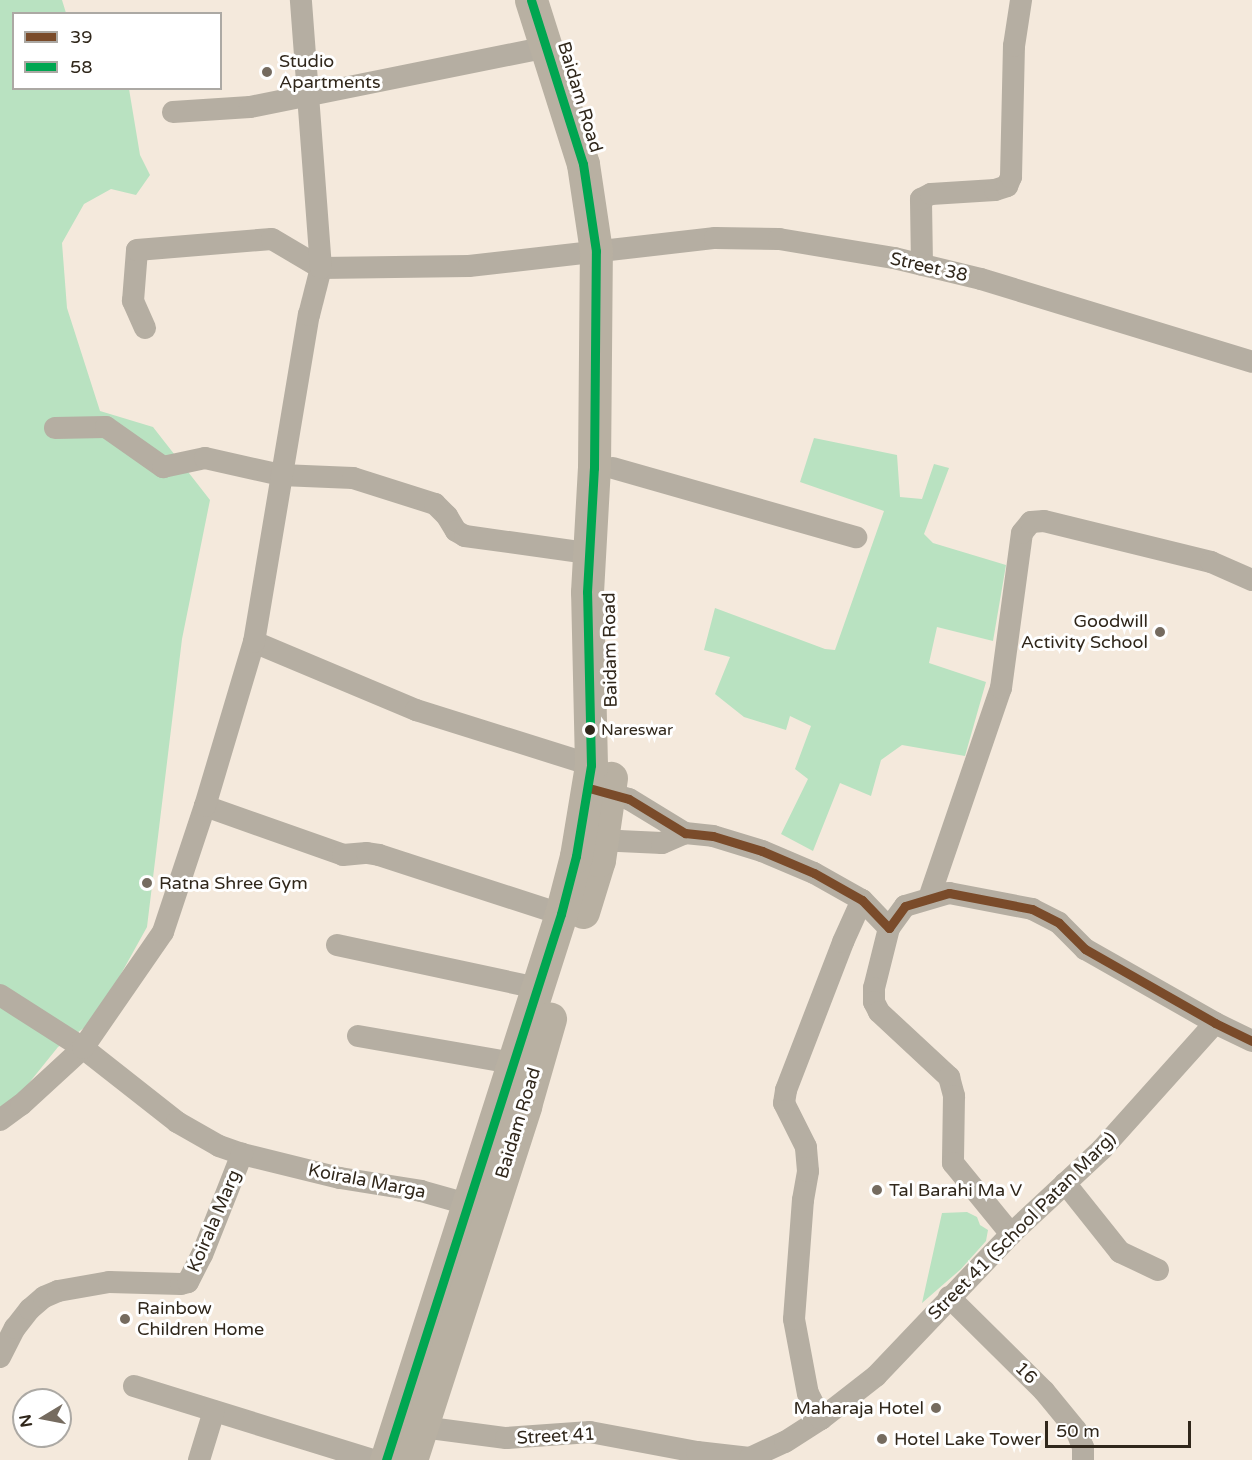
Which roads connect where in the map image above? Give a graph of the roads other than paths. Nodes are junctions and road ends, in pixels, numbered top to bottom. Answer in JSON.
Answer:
{"nodes":[{"id":1,"x":301,"y":0,"type":"edge"},
{"id":2,"x":531,"y":0,"type":"edge"},
{"id":3,"x":549,"y":0,"type":"edge"},
{"id":4,"x":1021,"y":0,"type":"edge"},
{"id":5,"x":547,"y":47,"type":"junction"},
{"id":6,"x":306,"y":95,"type":"junction"},
{"id":7,"x":173,"y":112,"type":"dead end"},
{"id":8,"x":605,"y":250,"type":"junction"},
{"id":9,"x":922,"y":265,"type":"junction"},
{"id":10,"x":321,"y":268,"type":"junction"},
{"id":11,"x":145,"y":328,"type":"dead end"},
{"id":12,"x":1252,"y":362,"type":"edge"},
{"id":13,"x":55,"y":428,"type":"dead end"},
{"id":14,"x":613,"y":468,"type":"junction"},
{"id":15,"x":281,"y":475,"type":"junction"},
{"id":16,"x":856,"y":537,"type":"dead end"},
{"id":17,"x":588,"y":552,"type":"junction"},
{"id":18,"x":1252,"y":580,"type":"edge"},
{"id":19,"x":254,"y":642,"type":"junction"},
{"id":20,"x":596,"y":782,"type":"junction"},
{"id":21,"x":205,"y":806,"type":"junction"},
{"id":22,"x":685,"y":833,"type":"junction"},
{"id":23,"x":592,"y":836,"type":"junction"},
{"id":24,"x":929,"y":898,"type":"junction"},
{"id":25,"x":862,"y":900,"type":"junction"},
{"id":26,"x":561,"y":914,"type":"junction"},
{"id":27,"x":889,"y":928,"type":"junction"},
{"id":28,"x":337,"y":945,"type":"dead end"},
{"id":29,"x":537,"y":988,"type":"junction"},
{"id":30,"x":0,"y":995,"type":"edge"},
{"id":31,"x":1215,"y":1023,"type":"junction"},
{"id":32,"x":358,"y":1036,"type":"dead end"},
{"id":33,"x":1252,"y":1041,"type":"edge"},
{"id":34,"x":83,"y":1048,"type":"junction"},
{"id":35,"x":512,"y":1063,"type":"junction"},
{"id":36,"x":0,"y":1120,"type":"edge"},
{"id":37,"x":242,"y":1154,"type":"junction"},
{"id":38,"x":1065,"y":1183,"type":"junction"},
{"id":39,"x":479,"y":1207,"type":"junction"},
{"id":40,"x":1011,"y":1234,"type":"junction"},
{"id":41,"x":1158,"y":1270,"type":"dead end"},
{"id":42,"x":949,"y":1296,"type":"junction"},
{"id":43,"x":8,"y":1323,"type":"edge"},
{"id":44,"x":0,"y":1357,"type":"edge"},
{"id":45,"x":134,"y":1386,"type":"dead end"},
{"id":46,"x":214,"y":1411,"type":"junction"},
{"id":47,"x":821,"y":1419,"type":"junction"},
{"id":48,"x":410,"y":1426,"type":"junction"},
{"id":49,"x":750,"y":1459,"type":"edge"},
{"id":50,"x":199,"y":1460,"type":"edge"},
{"id":51,"x":373,"y":1460,"type":"edge"},
{"id":52,"x":386,"y":1460,"type":"edge"},
{"id":53,"x":411,"y":1460,"type":"edge"},
{"id":54,"x":1083,"y":1460,"type":"edge"}],
"edges":[{"from":1,"to":6,"type":"street"},
{"from":2,"to":5,"type":"main road","name":"Baidam Road"},
{"from":3,"to":8,"type":"main road","name":"Baidam Road"},
{"from":4,"to":9,"type":"street"},
{"from":5,"to":6,"type":"street"},
{"from":5,"to":8,"type":"main road","name":"Baidam Road"},
{"from":6,"to":7,"type":"street"},
{"from":6,"to":10,"type":"street"},
{"from":8,"to":9,"type":"street","name":"Street 38"},
{"from":8,"to":10,"type":"street","name":"Street 38"},
{"from":8,"to":14,"type":"main road","name":"Baidam Road"},
{"from":8,"to":17,"type":"main road","name":"Baidam Road"},
{"from":9,"to":12,"type":"street","name":"Street 38"},
{"from":10,"to":11,"type":"street"},
{"from":10,"to":15,"type":"street"},
{"from":13,"to":15,"type":"street"},
{"from":14,"to":16,"type":"street"},
{"from":14,"to":20,"type":"main road","name":"Baidam Road"},
{"from":15,"to":17,"type":"street"},
{"from":15,"to":19,"type":"street"},
{"from":17,"to":20,"type":"main road","name":"Baidam Road"},
{"from":18,"to":24,"type":"street"},
{"from":19,"to":20,"type":"street"},
{"from":19,"to":21,"type":"street"},
{"from":20,"to":22,"type":"street"},
{"from":20,"to":23,"type":"main road","name":"Baidam Road"},
{"from":21,"to":26,"type":"street"},
{"from":21,"to":34,"type":"street"},
{"from":22,"to":23,"type":"street"},
{"from":22,"to":25,"type":"street"},
{"from":23,"to":26,"type":"main road","name":"Baidam Road"},
{"from":23,"to":39,"type":"main road","name":"Baidam Road"},
{"from":24,"to":27,"type":"street"},
{"from":24,"to":31,"type":"street"},
{"from":25,"to":27,"type":"street"},
{"from":25,"to":47,"type":"street"},
{"from":26,"to":29,"type":"main road","name":"Baidam Road"},
{"from":27,"to":40,"type":"street"},
{"from":28,"to":29,"type":"street"},
{"from":29,"to":35,"type":"main road","name":"Baidam Road"},
{"from":30,"to":34,"type":"street","name":"Koirala Marga"},
{"from":31,"to":33,"type":"street"},
{"from":31,"to":38,"type":"street","name":"Street 41 (School Patan Marg)"},
{"from":32,"to":35,"type":"street"},
{"from":34,"to":36,"type":"street"},
{"from":34,"to":37,"type":"street","name":"Koirala Marga"},
{"from":35,"to":39,"type":"main road","name":"Baidam Road"},
{"from":37,"to":39,"type":"street","name":"Koirala Marga"},
{"from":37,"to":43,"type":"street","name":"Koirala Marg"},
{"from":38,"to":40,"type":"street","name":"Street 41 (School Patan Marg)"},
{"from":38,"to":41,"type":"street"},
{"from":39,"to":48,"type":"main road","name":"Baidam Road"},
{"from":40,"to":42,"type":"street","name":"Street 41 (School Patan Marg)"},
{"from":42,"to":47,"type":"street","name":"Street 41 (School Patan Marg)"},
{"from":42,"to":54,"type":"street","name":"16","number":"16"},
{"from":43,"to":44,"type":"street","name":"Koirala Marg"},
{"from":45,"to":46,"type":"street"},
{"from":46,"to":50,"type":"street"},
{"from":46,"to":51,"type":"street"},
{"from":47,"to":49,"type":"street","name":"Street 41 (School Patan Marg)"},
{"from":48,"to":49,"type":"street","name":"Street 41"},
{"from":48,"to":52,"type":"main road","name":"Baidam Road"},
{"from":48,"to":53,"type":"main road","name":"Baidam Road"}]}
